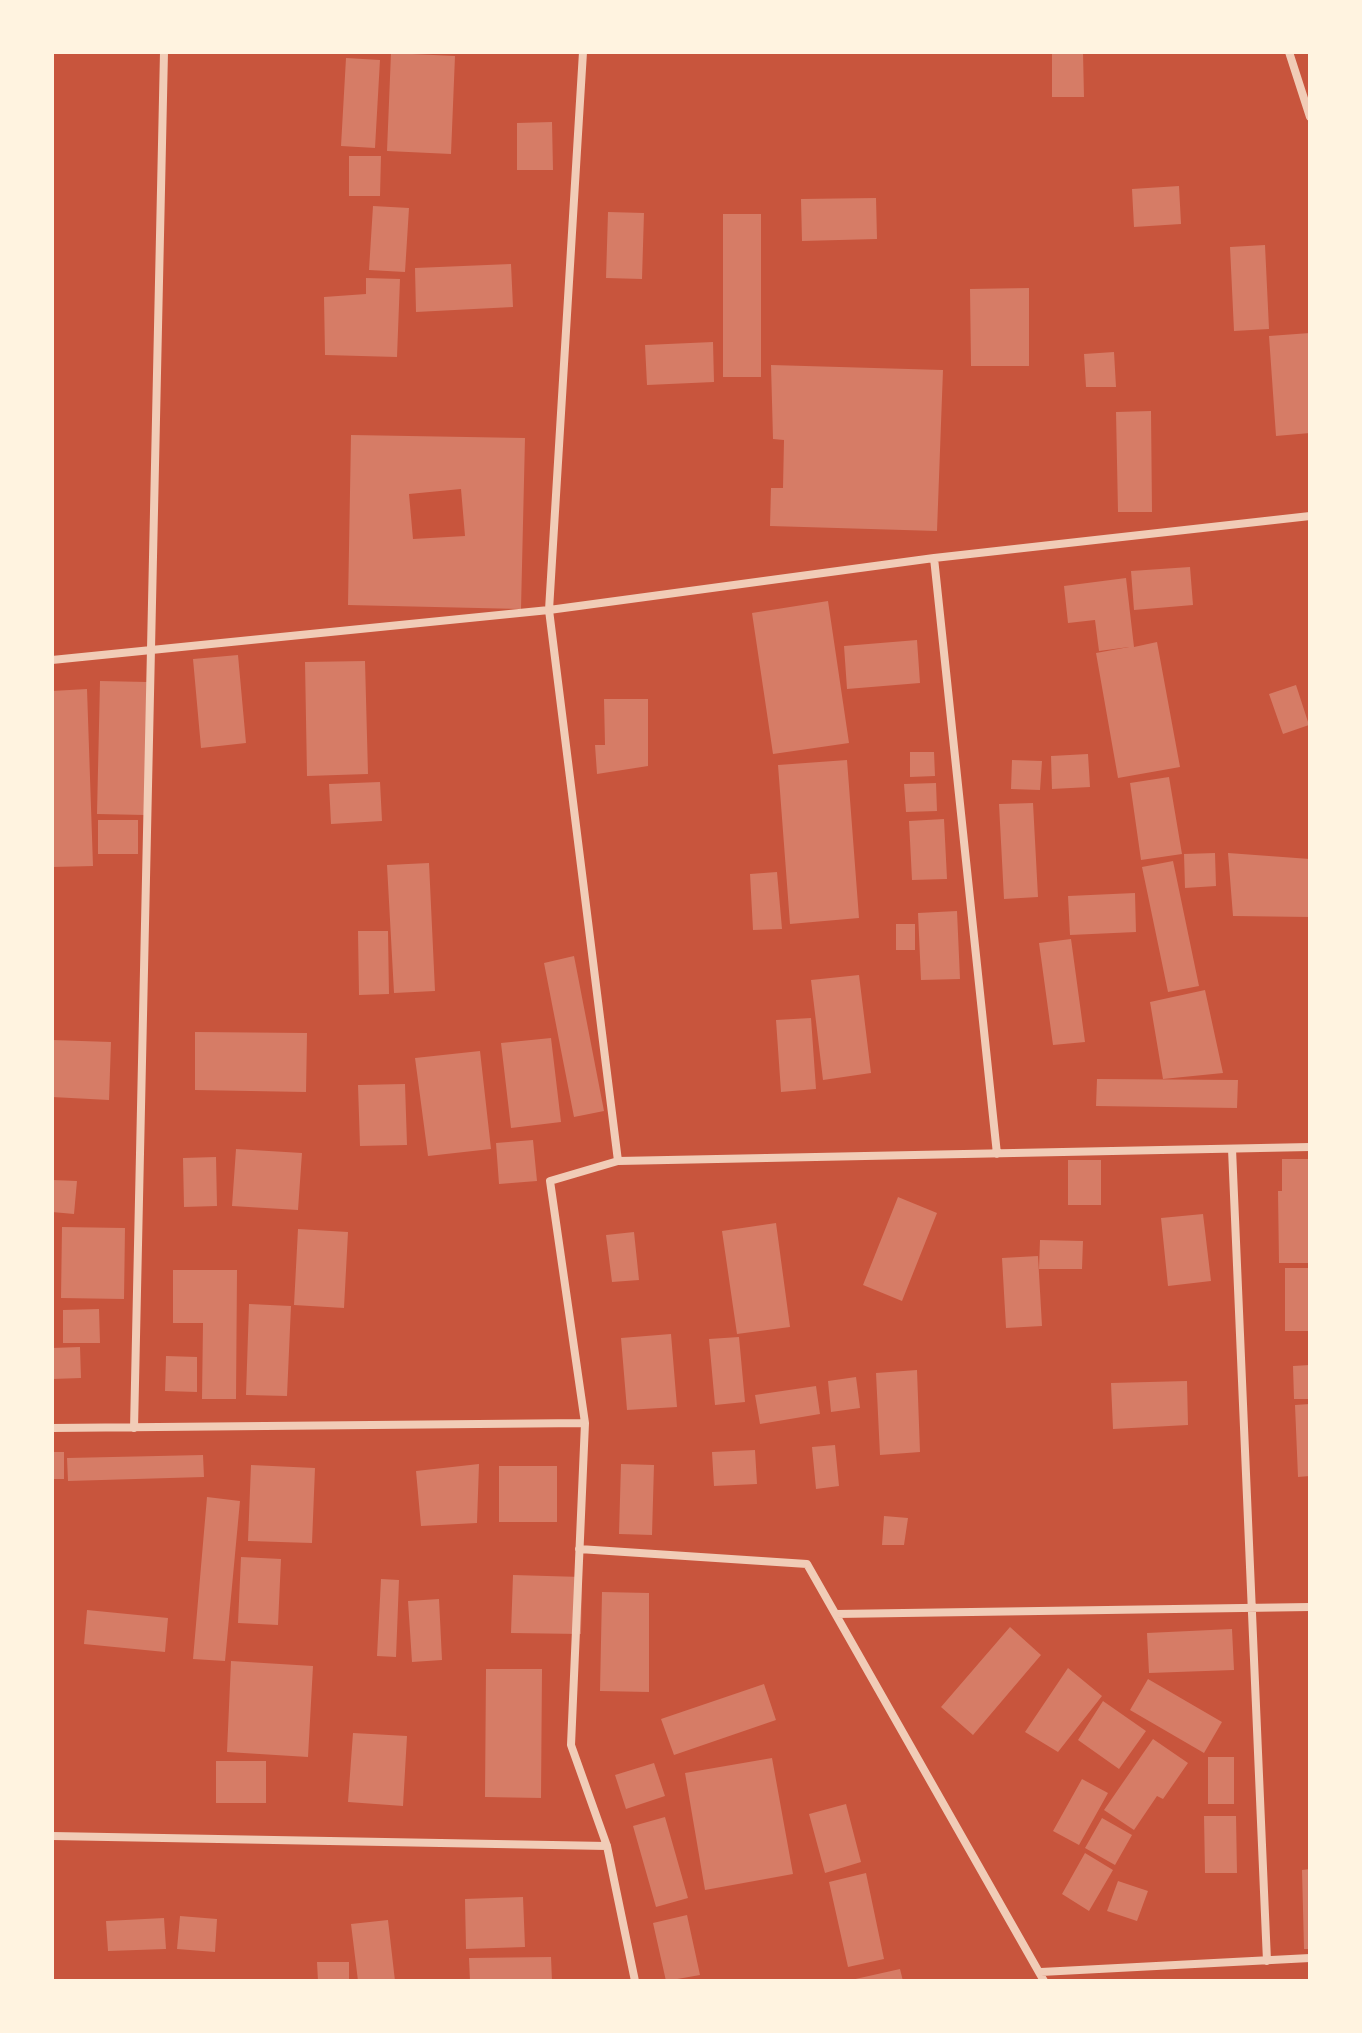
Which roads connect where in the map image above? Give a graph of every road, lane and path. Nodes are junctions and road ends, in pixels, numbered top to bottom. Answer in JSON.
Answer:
{"nodes":[{"id":1,"x":164,"y":52,"type":"edge"},
{"id":2,"x":583,"y":52,"type":"edge"},
{"id":3,"x":1289,"y":52,"type":"edge"},
{"id":4,"x":1310,"y":117,"type":"edge"},
{"id":5,"x":1310,"y":516,"type":"edge"},
{"id":6,"x":934,"y":558,"type":"junction"},
{"id":7,"x":549,"y":610,"type":"junction"},
{"id":8,"x":151,"y":651,"type":"junction"},
{"id":9,"x":52,"y":660,"type":"edge"},
{"id":10,"x":1310,"y":1147,"type":"edge"},
{"id":11,"x":1232,"y":1149,"type":"junction"},
{"id":12,"x":997,"y":1154,"type":"junction"},
{"id":13,"x":618,"y":1161,"type":"junction"},
{"id":14,"x":585,"y":1423,"type":"junction"},
{"id":15,"x":52,"y":1428,"type":"edge"},
{"id":16,"x":134,"y":1428,"type":"junction"},
{"id":17,"x":579,"y":1549,"type":"junction"},
{"id":18,"x":1310,"y":1607,"type":"edge"},
{"id":19,"x":1252,"y":1608,"type":"junction"},
{"id":20,"x":836,"y":1614,"type":"junction"},
{"id":21,"x":52,"y":1836,"type":"edge"},
{"id":22,"x":607,"y":1846,"type":"junction"},
{"id":23,"x":1310,"y":1958,"type":"edge"},
{"id":24,"x":1267,"y":1961,"type":"junction"},
{"id":25,"x":1043,"y":1976,"type":"edge"},
{"id":26,"x":635,"y":1981,"type":"edge"}],
"edges":[{"from":1,"to":8,"type":"street"},
{"from":2,"to":7,"type":"street"},
{"from":3,"to":4,"type":"street"},
{"from":5,"to":6,"type":"street"},
{"from":6,"to":7,"type":"street"},
{"from":6,"to":12,"type":"street"},
{"from":7,"to":8,"type":"street"},
{"from":7,"to":13,"type":"street"},
{"from":8,"to":9,"type":"street"},
{"from":8,"to":16,"type":"street"},
{"from":10,"to":11,"type":"street"},
{"from":11,"to":12,"type":"street"},
{"from":11,"to":19,"type":"street"},
{"from":12,"to":13,"type":"street"},
{"from":13,"to":14,"type":"street"},
{"from":14,"to":16,"type":"street"},
{"from":14,"to":17,"type":"street"},
{"from":15,"to":16,"type":"street"},
{"from":17,"to":20,"type":"street"},
{"from":17,"to":22,"type":"street"},
{"from":18,"to":19,"type":"street"},
{"from":19,"to":20,"type":"street"},
{"from":19,"to":24,"type":"street"},
{"from":20,"to":25,"type":"street"},
{"from":21,"to":22,"type":"street"},
{"from":22,"to":26,"type":"street"},
{"from":23,"to":24,"type":"street"},
{"from":24,"to":25,"type":"street"}]}
